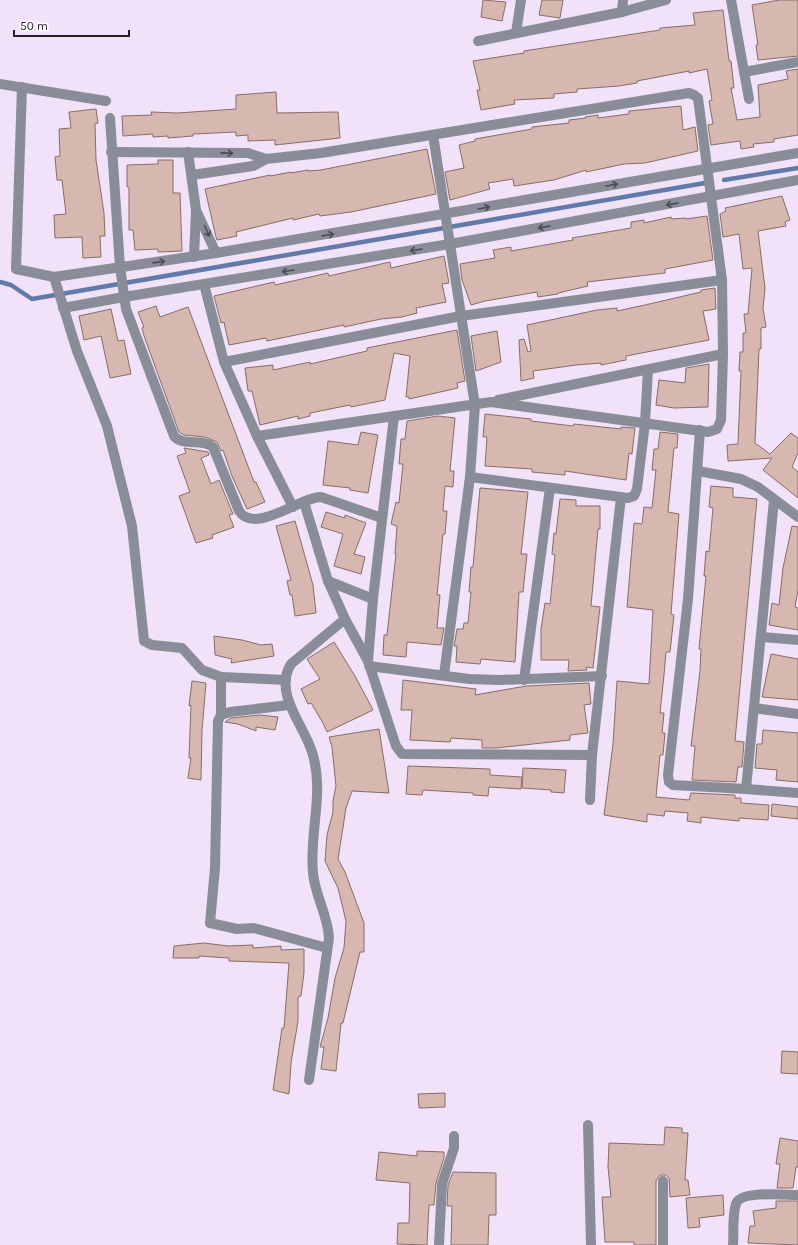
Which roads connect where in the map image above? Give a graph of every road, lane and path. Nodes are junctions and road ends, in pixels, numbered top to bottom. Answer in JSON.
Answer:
{"nodes":[{"id":1,"x":521,"y":0,"type":"edge"},
{"id":2,"x":623,"y":0,"type":"edge"},
{"id":3,"x":666,"y":0,"type":"edge"},
{"id":4,"x":731,"y":0,"type":"edge"},
{"id":5,"x":622,"y":12,"type":"junction"},
{"id":6,"x":516,"y":33,"type":"junction"},
{"id":7,"x":478,"y":41,"type":"dead end"},
{"id":8,"x":798,"y":62,"type":"edge"},
{"id":9,"x":744,"y":72,"type":"junction"},
{"id":10,"x":0,"y":84,"type":"edge"},
{"id":11,"x":22,"y":87,"type":"junction"},
{"id":12,"x":749,"y":100,"type":"dead end"},
{"id":13,"x":106,"y":101,"type":"dead end"},
{"id":14,"x":110,"y":118,"type":"dead end"},
{"id":15,"x":433,"y":135,"type":"junction"},
{"id":16,"x":111,"y":152,"type":"junction"},
{"id":17,"x":188,"y":152,"type":"junction"},
{"id":18,"x":798,"y":154,"type":"edge"},
{"id":19,"x":266,"y":159,"type":"junction"},
{"id":20,"x":707,"y":168,"type":"junction"},
{"id":21,"x":192,"y":176,"type":"junction"},
{"id":22,"x":798,"y":180,"type":"edge"},
{"id":23,"x":711,"y":197,"type":"junction"},
{"id":24,"x":196,"y":210,"type":"junction"},
{"id":25,"x":445,"y":215,"type":"junction"},
{"id":26,"x":450,"y":244,"type":"junction"},
{"id":27,"x":216,"y":254,"type":"junction"},
{"id":28,"x":194,"y":257,"type":"junction"},
{"id":29,"x":120,"y":267,"type":"junction"},
{"id":30,"x":54,"y":277,"type":"junction"},
{"id":31,"x":722,"y":280,"type":"junction"},
{"id":32,"x":204,"y":284,"type":"junction"},
{"id":33,"x":124,"y":297,"type":"junction"},
{"id":34,"x":63,"y":308,"type":"junction"},
{"id":35,"x":461,"y":316,"type":"junction"},
{"id":36,"x":723,"y":354,"type":"junction"},
{"id":37,"x":224,"y":362,"type":"junction"},
{"id":38,"x":648,"y":370,"type":"junction"},
{"id":39,"x":491,"y":402,"type":"junction"},
{"id":40,"x":475,"y":405,"type":"junction"},
{"id":41,"x":394,"y":416,"type":"junction"},
{"id":42,"x":645,"y":423,"type":"junction"},
{"id":43,"x":700,"y":430,"type":"junction"},
{"id":44,"x":257,"y":436,"type":"junction"},
{"id":45,"x":698,"y":471,"type":"junction"},
{"id":46,"x":470,"y":477,"type":"junction"},
{"id":47,"x":550,"y":488,"type":"junction"},
{"id":48,"x":621,"y":497,"type":"junction"},
{"id":49,"x":774,"y":500,"type":"junction"},
{"id":50,"x":304,"y":502,"type":"junction"},
{"id":51,"x":293,"y":507,"type":"junction"},
{"id":52,"x":798,"y":517,"type":"edge"},
{"id":53,"x":382,"y":518,"type":"junction"},
{"id":54,"x":328,"y":581,"type":"junction"},
{"id":55,"x":373,"y":599,"type":"junction"},
{"id":56,"x":345,"y":619,"type":"junction"},
{"id":57,"x":762,"y":637,"type":"junction"},
{"id":58,"x":798,"y":640,"type":"edge"},
{"id":59,"x":369,"y":664,"type":"junction"},
{"id":60,"x":444,"y":675,"type":"junction"},
{"id":61,"x":602,"y":676,"type":"junction"},
{"id":62,"x":220,"y":677,"type":"junction"},
{"id":63,"x":286,"y":680,"type":"junction"},
{"id":64,"x":524,"y":680,"type":"junction"},
{"id":65,"x":289,"y":705,"type":"junction"},
{"id":66,"x":754,"y":708,"type":"junction"},
{"id":67,"x":798,"y":714,"type":"edge"},
{"id":68,"x":221,"y":715,"type":"junction"},
{"id":69,"x":592,"y":755,"type":"junction"},
{"id":70,"x":746,"y":789,"type":"junction"},
{"id":71,"x":798,"y":793,"type":"edge"},
{"id":72,"x":590,"y":800,"type":"dead end"},
{"id":73,"x":327,"y":948,"type":"junction"},
{"id":74,"x":309,"y":1080,"type":"dead end"},
{"id":75,"x":588,"y":1125,"type":"dead end"},
{"id":76,"x":454,"y":1136,"type":"dead end"},
{"id":77,"x":663,"y":1181,"type":"dead end"},
{"id":78,"x":798,"y":1195,"type":"edge"},
{"id":79,"x":439,"y":1245,"type":"edge"},
{"id":80,"x":591,"y":1245,"type":"edge"},
{"id":81,"x":663,"y":1245,"type":"edge"},
{"id":82,"x":733,"y":1245,"type":"edge"}],
"edges":[{"from":1,"to":6,"type":"street"},
{"from":2,"to":5,"type":"street"},
{"from":3,"to":5,"type":"street"},
{"from":4,"to":9,"type":"street"},
{"from":5,"to":6,"type":"street"},
{"from":6,"to":7,"type":"street"},
{"from":8,"to":9,"type":"street"},
{"from":9,"to":12,"type":"street"},
{"from":10,"to":11,"type":"street"},
{"from":11,"to":13,"type":"street"},
{"from":11,"to":30,"type":"street"},
{"from":14,"to":16,"type":"street"},
{"from":15,"to":19,"type":"street"},
{"from":15,"to":20,"type":"street"},
{"from":15,"to":25,"type":"street"},
{"from":16,"to":17,"type":"street"},
{"from":16,"to":29,"type":"street"},
{"from":17,"to":19,"type":"street","one_way":true},
{"from":17,"to":21,"type":"street"},
{"from":18,"to":20,"type":"street"},
{"from":19,"to":21,"type":"street"},
{"from":20,"to":23,"type":"street"},
{"from":25,"to":20,"type":"street","one_way":true},
{"from":21,"to":24,"type":"street"},
{"from":22,"to":23,"type":"street"},
{"from":23,"to":26,"type":"street","one_way":true},
{"from":23,"to":31,"type":"street"},
{"from":24,"to":27,"type":"street","one_way":true},
{"from":24,"to":28,"type":"street"},
{"from":25,"to":26,"type":"street"},
{"from":27,"to":25,"type":"street","one_way":true},
{"from":26,"to":32,"type":"street","one_way":true},
{"from":26,"to":35,"type":"street"},
{"from":27,"to":28,"type":"street"},
{"from":29,"to":28,"type":"street","one_way":true},
{"from":29,"to":30,"type":"street"},
{"from":29,"to":33,"type":"street"},
{"from":30,"to":34,"type":"street"},
{"from":31,"to":35,"type":"street"},
{"from":31,"to":36,"type":"street"},
{"from":32,"to":33,"type":"street"},
{"from":32,"to":37,"type":"street"},
{"from":33,"to":34,"type":"street"},
{"from":33,"to":51,"type":"street"},
{"from":34,"to":62,"type":"street"},
{"from":35,"to":37,"type":"street"},
{"from":35,"to":40,"type":"street"},
{"from":36,"to":38,"type":"street"},
{"from":36,"to":43,"type":"street"},
{"from":37,"to":44,"type":"street"},
{"from":38,"to":39,"type":"street"},
{"from":38,"to":42,"type":"street"},
{"from":39,"to":40,"type":"street"},
{"from":39,"to":42,"type":"street"},
{"from":40,"to":41,"type":"street"},
{"from":40,"to":46,"type":"street"},
{"from":41,"to":44,"type":"street"},
{"from":41,"to":53,"type":"street"},
{"from":42,"to":43,"type":"street"},
{"from":42,"to":48,"type":"street"},
{"from":43,"to":45,"type":"street"},
{"from":44,"to":51,"type":"street"},
{"from":45,"to":49,"type":"street"},
{"from":45,"to":70,"type":"street"},
{"from":46,"to":47,"type":"street"},
{"from":46,"to":60,"type":"street"},
{"from":47,"to":48,"type":"street"},
{"from":47,"to":64,"type":"street"},
{"from":48,"to":61,"type":"street"},
{"from":49,"to":52,"type":"street"},
{"from":49,"to":57,"type":"street"},
{"from":50,"to":51,"type":"street"},
{"from":50,"to":53,"type":"street"},
{"from":50,"to":54,"type":"street"},
{"from":53,"to":55,"type":"street"},
{"from":54,"to":55,"type":"street"},
{"from":54,"to":56,"type":"street"},
{"from":55,"to":59,"type":"street"},
{"from":56,"to":59,"type":"street"},
{"from":56,"to":63,"type":"street"},
{"from":57,"to":58,"type":"street"},
{"from":57,"to":66,"type":"street"},
{"from":59,"to":60,"type":"street"},
{"from":59,"to":69,"type":"street"},
{"from":60,"to":64,"type":"street"},
{"from":61,"to":64,"type":"street"},
{"from":61,"to":69,"type":"street"},
{"from":62,"to":63,"type":"street"},
{"from":62,"to":68,"type":"street"},
{"from":63,"to":65,"type":"street"},
{"from":65,"to":68,"type":"street"},
{"from":65,"to":73,"type":"street"},
{"from":66,"to":67,"type":"street"},
{"from":66,"to":70,"type":"street"},
{"from":68,"to":73,"type":"street"},
{"from":69,"to":72,"type":"street"},
{"from":70,"to":71,"type":"street"},
{"from":73,"to":74,"type":"street"},
{"from":75,"to":80,"type":"street"},
{"from":76,"to":79,"type":"street"},
{"from":77,"to":81,"type":"street"},
{"from":78,"to":82,"type":"street"}]}
